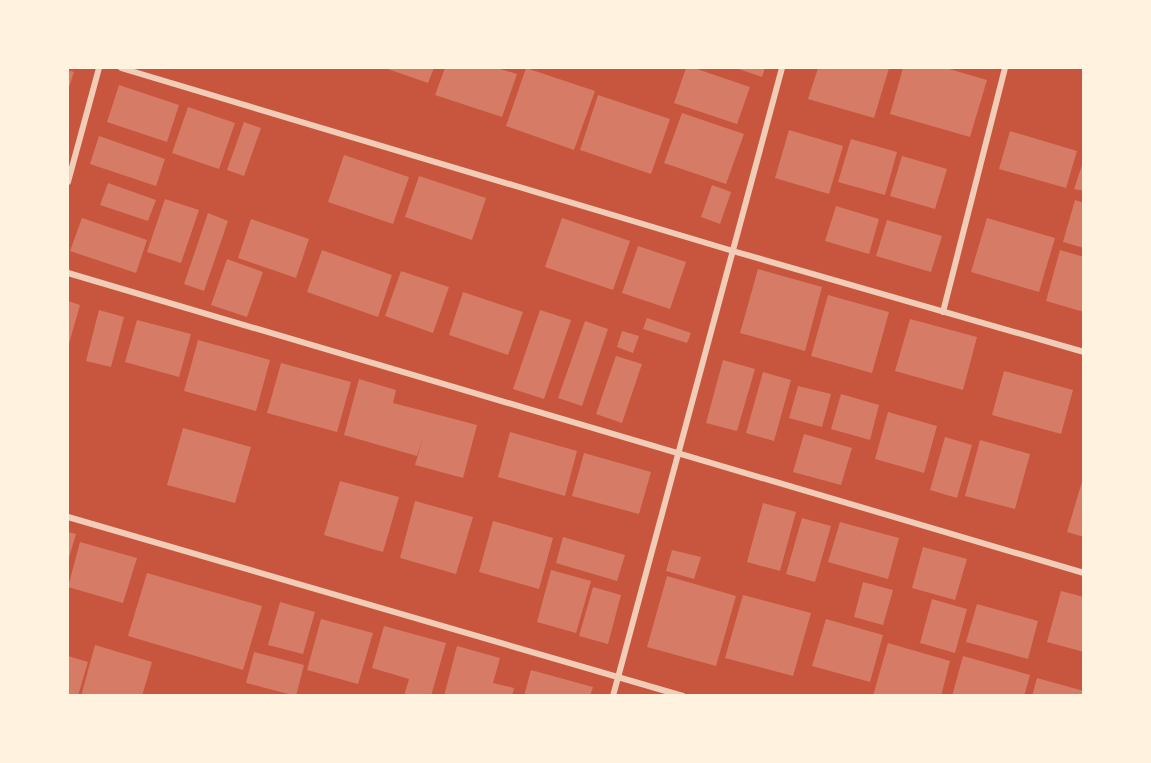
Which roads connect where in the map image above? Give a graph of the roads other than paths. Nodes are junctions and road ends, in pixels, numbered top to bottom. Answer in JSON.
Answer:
{"nodes":[{"id":1,"x":99,"y":68,"type":"edge"},
{"id":2,"x":121,"y":68,"type":"edge"},
{"id":3,"x":782,"y":68,"type":"edge"},
{"id":4,"x":1005,"y":68,"type":"edge"},
{"id":5,"x":68,"y":182,"type":"edge"},
{"id":6,"x":733,"y":251,"type":"junction"},
{"id":7,"x":68,"y":273,"type":"edge"},
{"id":8,"x":943,"y":312,"type":"junction"},
{"id":9,"x":1083,"y":352,"type":"edge"},
{"id":10,"x":678,"y":453,"type":"junction"},
{"id":11,"x":68,"y":516,"type":"edge"},
{"id":12,"x":1083,"y":573,"type":"edge"},
{"id":13,"x":618,"y":677,"type":"junction"},
{"id":14,"x":613,"y":696,"type":"edge"},
{"id":15,"x":683,"y":696,"type":"edge"}],
"edges":[{"from":1,"to":5,"type":"street"},
{"from":2,"to":6,"type":"street"},
{"from":3,"to":6,"type":"street"},
{"from":4,"to":8,"type":"street"},
{"from":6,"to":8,"type":"street"},
{"from":6,"to":10,"type":"street"},
{"from":7,"to":10,"type":"street"},
{"from":8,"to":9,"type":"street"},
{"from":10,"to":12,"type":"street"},
{"from":10,"to":13,"type":"street"},
{"from":11,"to":13,"type":"street"},
{"from":13,"to":14,"type":"street"},
{"from":13,"to":15,"type":"street"}]}
